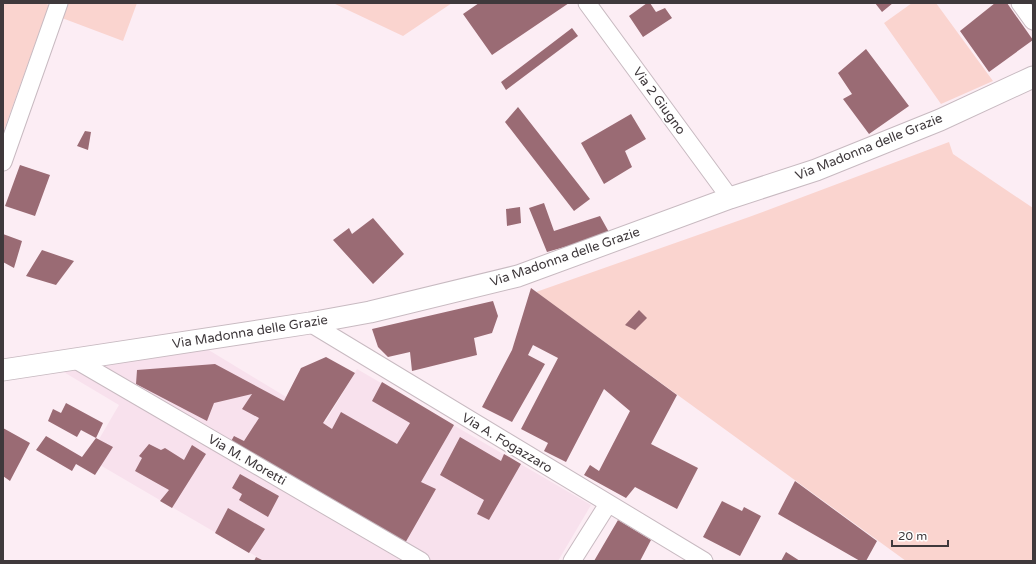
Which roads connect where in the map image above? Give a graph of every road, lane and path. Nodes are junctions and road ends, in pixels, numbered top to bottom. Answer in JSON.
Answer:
{"nodes":[{"id":1,"x":59,"y":3,"type":"edge"},
{"id":2,"x":587,"y":3,"type":"edge"},
{"id":3,"x":1020,"y":3,"type":"edge"},
{"id":4,"x":1033,"y":21,"type":"edge"},
{"id":5,"x":1033,"y":77,"type":"edge"},
{"id":6,"x":3,"y":162,"type":"edge"},
{"id":7,"x":730,"y":198,"type":"junction"},
{"id":8,"x":310,"y":323,"type":"junction"},
{"id":9,"x":74,"y":359,"type":"junction"},
{"id":10,"x":3,"y":370,"type":"edge"},
{"id":11,"x":608,"y":504,"type":"junction"},
{"id":12,"x":421,"y":561,"type":"edge"},
{"id":13,"x":572,"y":561,"type":"edge"},
{"id":14,"x":704,"y":561,"type":"edge"}],
"edges":[{"from":1,"to":6,"type":"street"},
{"from":2,"to":7,"type":"street","name":"Via 2 Giugno"},
{"from":3,"to":4,"type":"street"},
{"from":5,"to":7,"type":"street","name":"Via Madonna delle Grazie"},
{"from":7,"to":8,"type":"street","name":"Via Madonna delle Grazie"},
{"from":8,"to":9,"type":"street","name":"Via Madonna delle Grazie"},
{"from":8,"to":11,"type":"street","name":"Via A. Fogazzaro"},
{"from":9,"to":10,"type":"street","name":"Via Madonna delle Grazie"},
{"from":9,"to":12,"type":"street","name":"Via M. Moretti"},
{"from":11,"to":13,"type":"street"},
{"from":11,"to":14,"type":"street","name":"Via A. Fogazzaro"}]}
